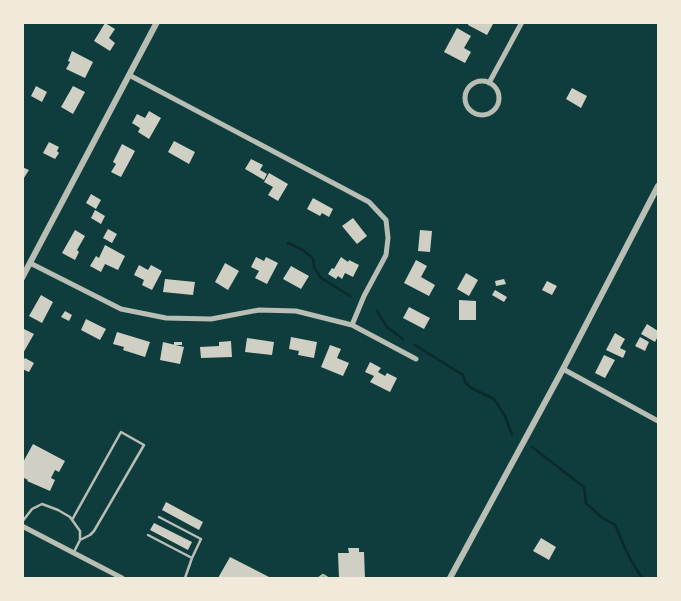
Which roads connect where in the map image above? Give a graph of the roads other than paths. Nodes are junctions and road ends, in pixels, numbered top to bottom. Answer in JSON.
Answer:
{"nodes":[{"id":1,"x":157,"y":22,"type":"edge"},
{"id":2,"x":522,"y":22,"type":"edge"},
{"id":3,"x":129,"y":75,"type":"junction"},
{"id":4,"x":489,"y":83,"type":"junction"},
{"id":5,"x":658,"y":186,"type":"edge"},
{"id":6,"x":30,"y":263,"type":"junction"},
{"id":7,"x":22,"y":278,"type":"edge"},
{"id":8,"x":352,"y":326,"type":"junction"},
{"id":9,"x":416,"y":359,"type":"dead end"},
{"id":10,"x":562,"y":368,"type":"junction"},
{"id":11,"x":658,"y":421,"type":"edge"},
{"id":12,"x":159,"y":517,"type":"dead end"},
{"id":13,"x":72,"y":520,"type":"junction"},
{"id":14,"x":22,"y":522,"type":"edge"},
{"id":15,"x":22,"y":526,"type":"edge"},
{"id":16,"x":148,"y":535,"type":"dead end"},
{"id":17,"x":80,"y":540,"type":"junction"},
{"id":18,"x":74,"y":553,"type":"junction"},
{"id":19,"x":192,"y":558,"type":"junction"},
{"id":20,"x":122,"y":578,"type":"edge"},
{"id":21,"x":185,"y":578,"type":"edge"},
{"id":22,"x":319,"y":578,"type":"edge"},
{"id":23,"x":328,"y":578,"type":"edge"},
{"id":24,"x":450,"y":578,"type":"edge"}],
"edges":[{"from":1,"to":3,"type":"street"},
{"from":2,"to":4,"type":"street"},
{"from":3,"to":6,"type":"street"},
{"from":3,"to":8,"type":"street"},
{"from":4,"to":4,"type":"street"},
{"from":5,"to":10,"type":"street"},
{"from":6,"to":7,"type":"street"},
{"from":6,"to":8,"type":"street"},
{"from":8,"to":9,"type":"street"},
{"from":10,"to":11,"type":"street"},
{"from":10,"to":24,"type":"street"},
{"from":12,"to":19,"type":"lane"},
{"from":13,"to":14,"type":"lane"},
{"from":13,"to":17,"type":"lane"},
{"from":13,"to":17,"type":"lane"},
{"from":15,"to":18,"type":"street"},
{"from":16,"to":19,"type":"lane"},
{"from":17,"to":18,"type":"lane"},
{"from":18,"to":20,"type":"street"},
{"from":19,"to":21,"type":"lane"},
{"from":22,"to":23,"type":"lane"}]}
